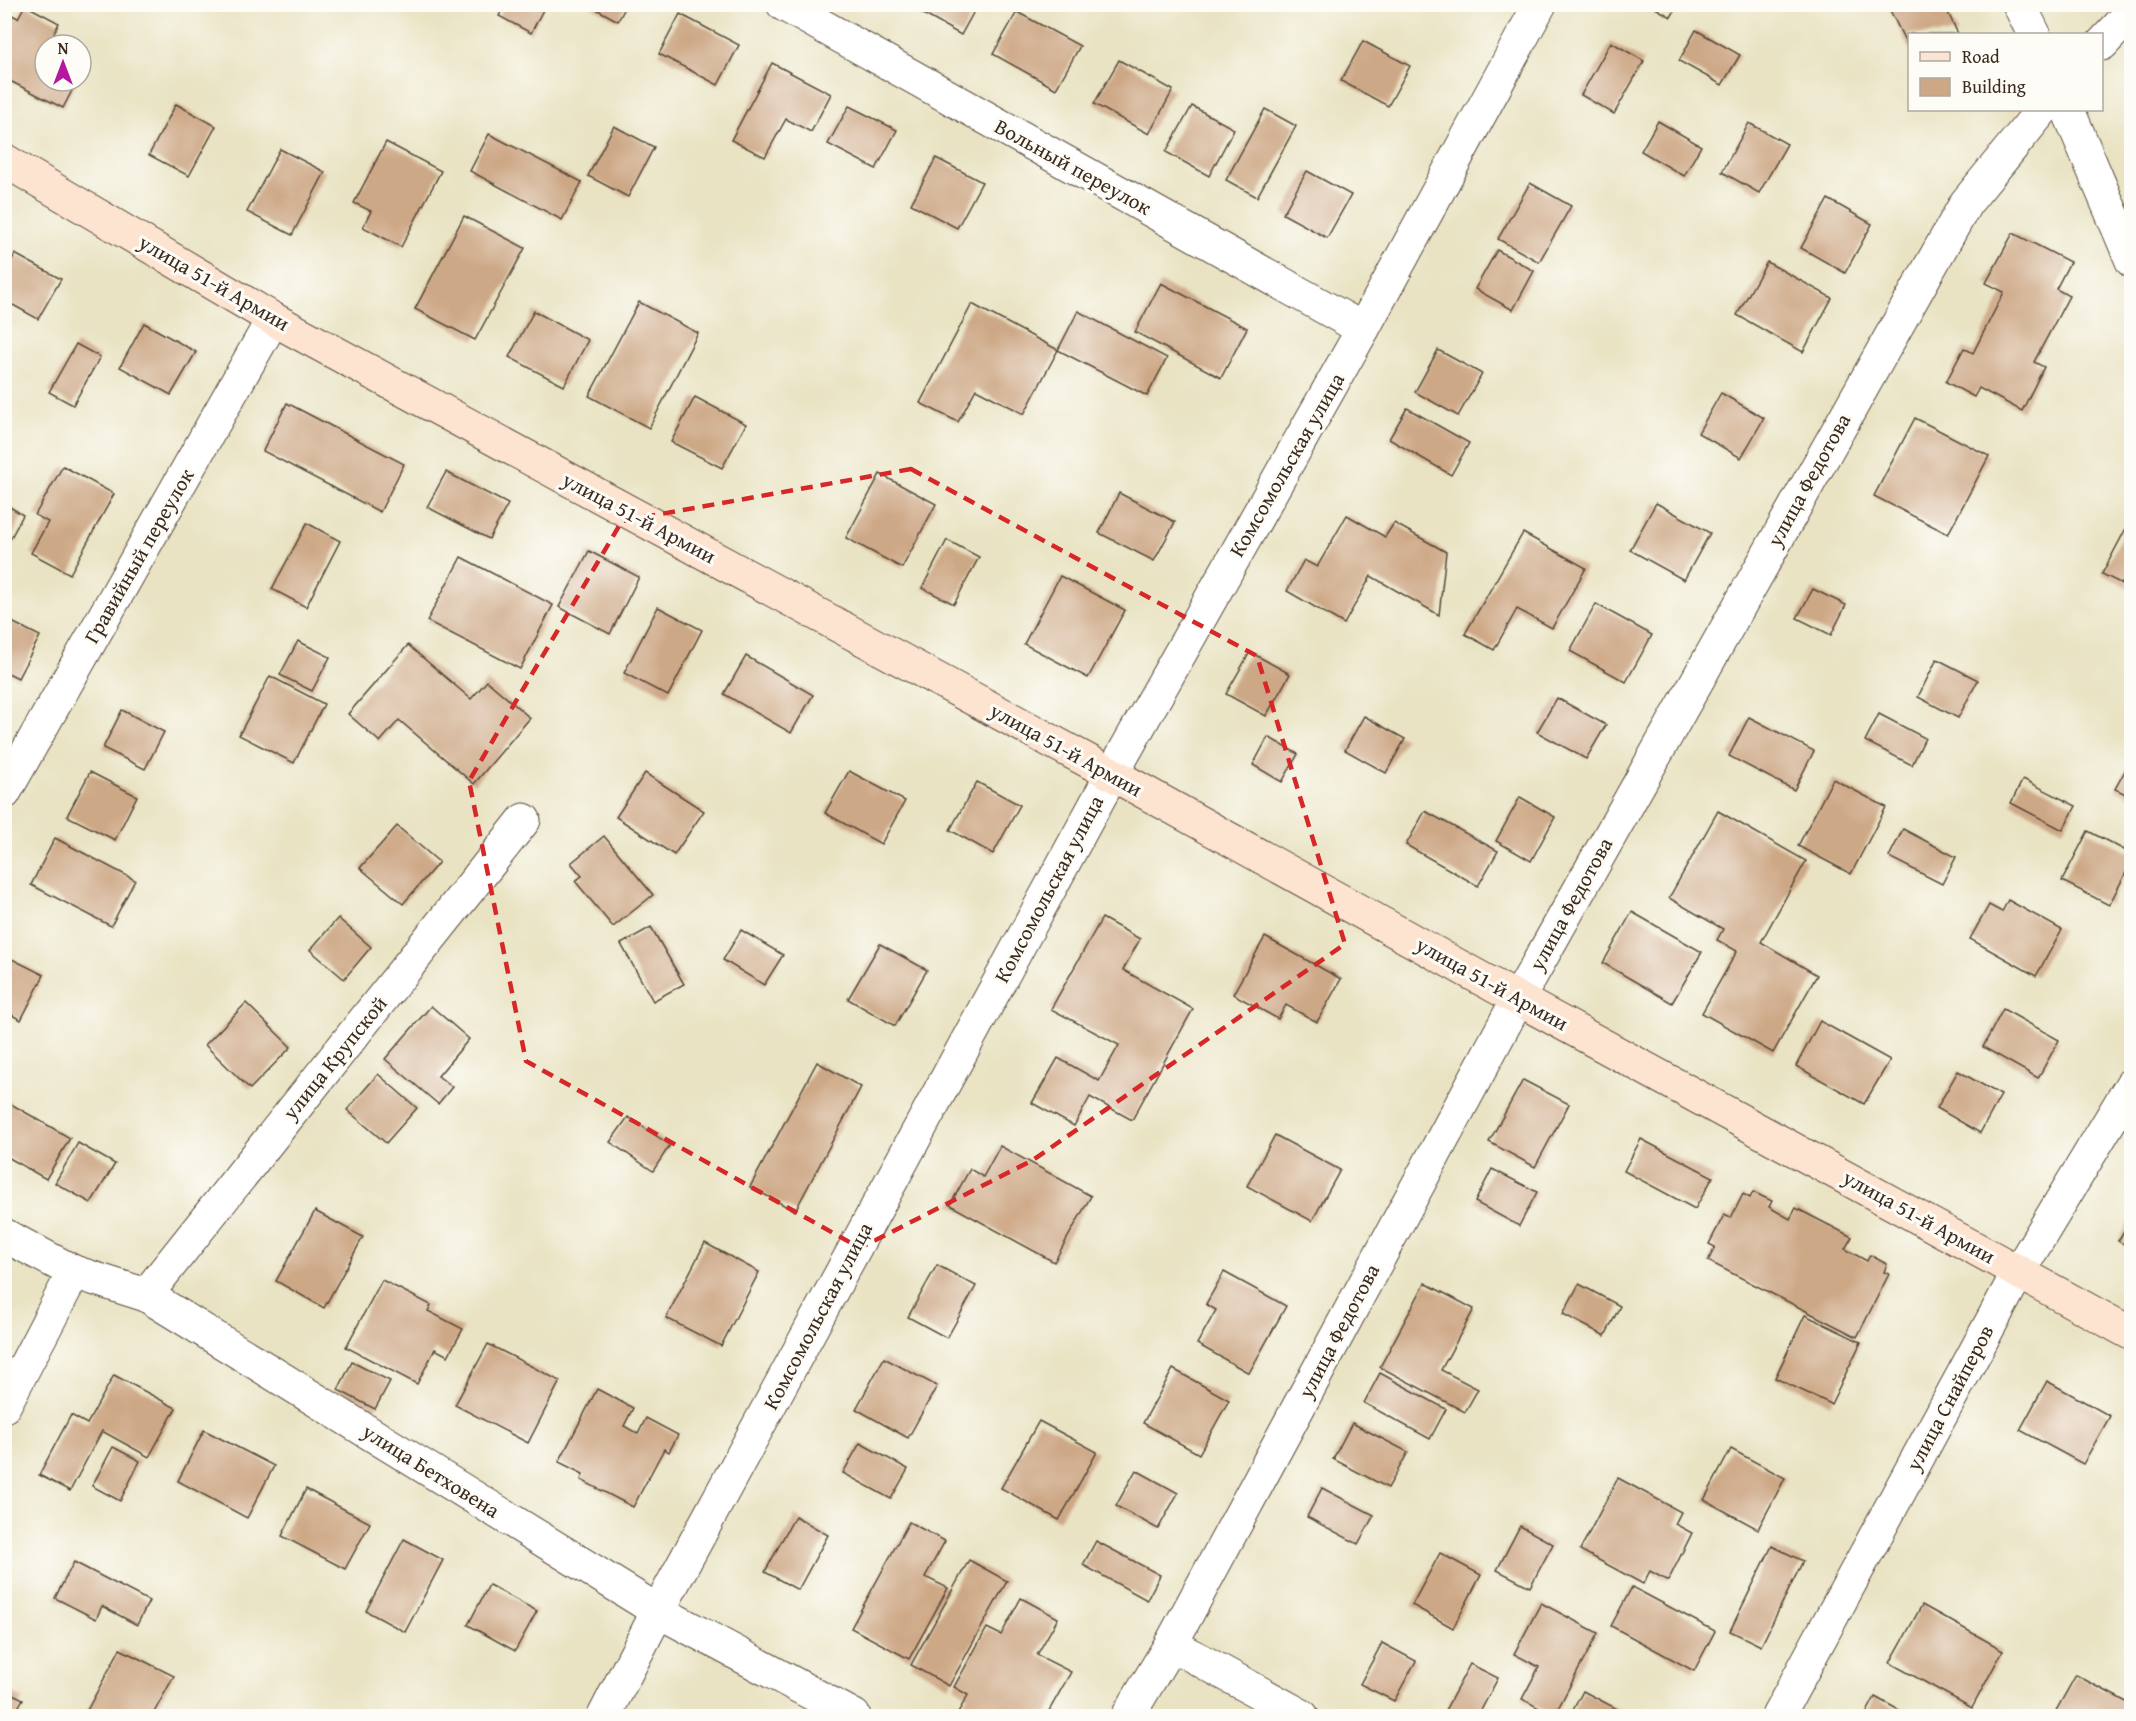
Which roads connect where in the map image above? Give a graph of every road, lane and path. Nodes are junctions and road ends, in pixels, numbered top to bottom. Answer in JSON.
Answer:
{"nodes":[{"id":1,"x":783,"y":4,"type":"edge"},
{"id":2,"x":1540,"y":4,"type":"edge"},
{"id":3,"x":2019,"y":4,"type":"edge"},
{"id":4,"x":2132,"y":12,"type":"edge"},
{"id":5,"x":2034,"y":33,"type":"edge"},
{"id":6,"x":2103,"y":43,"type":"edge"},
{"id":7,"x":2041,"y":111,"type":"edge"},
{"id":8,"x":2068,"y":111,"type":"edge"},
{"id":9,"x":4,"y":160,"type":"edge"},
{"id":10,"x":2132,"y":261,"type":"edge"},
{"id":11,"x":273,"y":319,"type":"junction"},
{"id":12,"x":1364,"y":329,"type":"junction"},
{"id":13,"x":1112,"y":774,"type":"junction"},
{"id":14,"x":4,"y":793,"type":"edge"},
{"id":15,"x":524,"y":820,"type":"dead end"},
{"id":16,"x":1518,"y":999,"type":"junction"},
{"id":17,"x":2132,"y":1084,"type":"edge"},
{"id":18,"x":4,"y":1235,"type":"edge"},
{"id":19,"x":2019,"y":1271,"type":"junction"},
{"id":20,"x":75,"y":1272,"type":"junction"},
{"id":21,"x":146,"y":1295,"type":"junction"},
{"id":22,"x":2132,"y":1334,"type":"edge"},
{"id":23,"x":4,"y":1406,"type":"edge"},
{"id":24,"x":658,"y":1611,"type":"junction"},
{"id":25,"x":1171,"y":1644,"type":"junction"},
{"id":26,"x":604,"y":1716,"type":"edge"},
{"id":27,"x":854,"y":1716,"type":"edge"},
{"id":28,"x":1128,"y":1716,"type":"edge"},
{"id":29,"x":1302,"y":1716,"type":"edge"},
{"id":30,"x":1778,"y":1716,"type":"edge"}],
"edges":[{"from":1,"to":12,"type":"street","name":"Вольный переулок"},
{"from":2,"to":12,"type":"street","name":"Комсомольская улица"},
{"from":3,"to":5,"type":"street"},
{"from":4,"to":6,"type":"street"},
{"from":7,"to":16,"type":"street","name":"улица Федотова"},
{"from":8,"to":10,"type":"street"},
{"from":9,"to":11,"type":"main road","name":"улица 51-й Армии"},
{"from":11,"to":13,"type":"main road","name":"улица 51-й Армии"},
{"from":11,"to":14,"type":"street","name":"Гравийный переулок"},
{"from":12,"to":13,"type":"street","name":"Комсомольская улица"},
{"from":13,"to":16,"type":"main road","name":"улица 51-й Армии"},
{"from":13,"to":24,"type":"street","name":"Комсомольская улица"},
{"from":15,"to":21,"type":"street","name":"улица Крупской"},
{"from":16,"to":19,"type":"main road","name":"улица 51-й Армии"},
{"from":16,"to":25,"type":"street","name":"улица Федотова"},
{"from":17,"to":19,"type":"street","name":"улица Снайперов"},
{"from":18,"to":20,"type":"street","name":"улица Бетховена"},
{"from":19,"to":22,"type":"main road","name":"улица 51-й Армии"},
{"from":19,"to":30,"type":"street","name":"улица Снайперов"},
{"from":20,"to":21,"type":"street","name":"улица Бетховена"},
{"from":20,"to":23,"type":"street"},
{"from":21,"to":24,"type":"street","name":"улица Бетховена"},
{"from":24,"to":26,"type":"street","name":"Комсомольская улица"},
{"from":24,"to":27,"type":"street","name":"улица Бетховена"},
{"from":25,"to":28,"type":"street","name":"улица Федотова"},
{"from":25,"to":29,"type":"street"}]}
